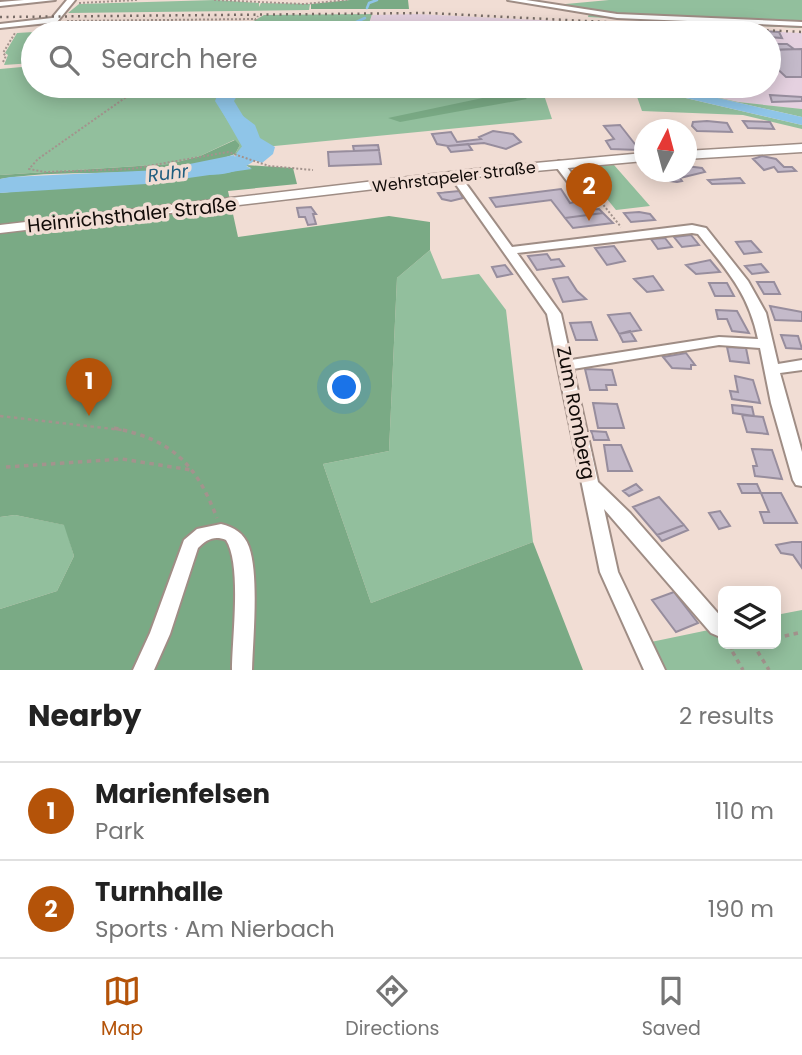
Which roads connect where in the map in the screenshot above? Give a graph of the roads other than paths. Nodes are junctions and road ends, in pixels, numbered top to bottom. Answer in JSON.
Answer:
{"nodes":[{"id":1,"x":51,"y":0,"type":"edge"},
{"id":2,"x":512,"y":0,"type":"edge"},
{"id":3,"x":70,"y":2,"type":"edge"},
{"id":4,"x":0,"y":4,"type":"edge"},
{"id":5,"x":36,"y":21,"type":"edge"},
{"id":6,"x":733,"y":21,"type":"edge"},
{"id":7,"x":21,"y":23,"type":"edge"},
{"id":8,"x":781,"y":23,"type":"edge"},
{"id":9,"x":802,"y":24,"type":"edge"},
{"id":10,"x":0,"y":26,"type":"edge"},
{"id":11,"x":802,"y":148,"type":"edge"},
{"id":12,"x":697,"y":154,"type":"edge"},
{"id":13,"x":634,"y":158,"type":"edge"},
{"id":14,"x":559,"y":164,"type":"junction"},
{"id":15,"x":455,"y":176,"type":"junction"},
{"id":16,"x":263,"y":200,"type":"joint"},
{"id":17,"x":590,"y":204,"type":"dead end"},
{"id":18,"x":0,"y":229,"type":"edge"},
{"id":19,"x":507,"y":251,"type":"junction"},
{"id":20,"x":767,"y":344,"type":"junction"},
{"id":21,"x":568,"y":365,"type":"junction"},
{"id":22,"x":802,"y":365,"type":"edge"},
{"id":23,"x":772,"y":369,"type":"junction"},
{"id":24,"x":802,"y":480,"type":"edge"},
{"id":25,"x":589,"y":483,"type":"junction"},
{"id":26,"x":718,"y":627,"type":"dead end"},
{"id":27,"x":144,"y":670,"type":"edge"},
{"id":28,"x":242,"y":670,"type":"edge"},
{"id":29,"x":655,"y":670,"type":"edge"}],
"edges":[{"from":1,"to":4,"type":"street"},
{"from":2,"to":6,"type":"street"},
{"from":3,"to":5,"type":"street"},
{"from":7,"to":10,"type":"street"},
{"from":8,"to":9,"type":"street"},
{"from":11,"to":12,"type":"main road"},
{"from":13,"to":14,"type":"main road","name":"Wehrstapeler Straße"},
{"from":14,"to":15,"type":"main road","name":"Wehrstapeler Straße"},
{"from":14,"to":17,"type":"street"},
{"from":15,"to":16,"type":"main road","name":"Wehrstapeler Straße"},
{"from":15,"to":19,"type":"street","name":"Zum Romberg"},
{"from":16,"to":18,"type":"main road","name":"Heinrichsthaler Straße"},
{"from":19,"to":20,"type":"street"},
{"from":19,"to":21,"type":"street","name":"Zum Romberg"},
{"from":20,"to":21,"type":"street"},
{"from":20,"to":23,"type":"street"},
{"from":21,"to":25,"type":"street","name":"Zum Romberg"},
{"from":22,"to":23,"type":"street"},
{"from":23,"to":24,"type":"street"},
{"from":25,"to":26,"type":"street"},
{"from":25,"to":29,"type":"street","name":"Zum Romberg"},
{"from":27,"to":28,"type":"street"}]}
